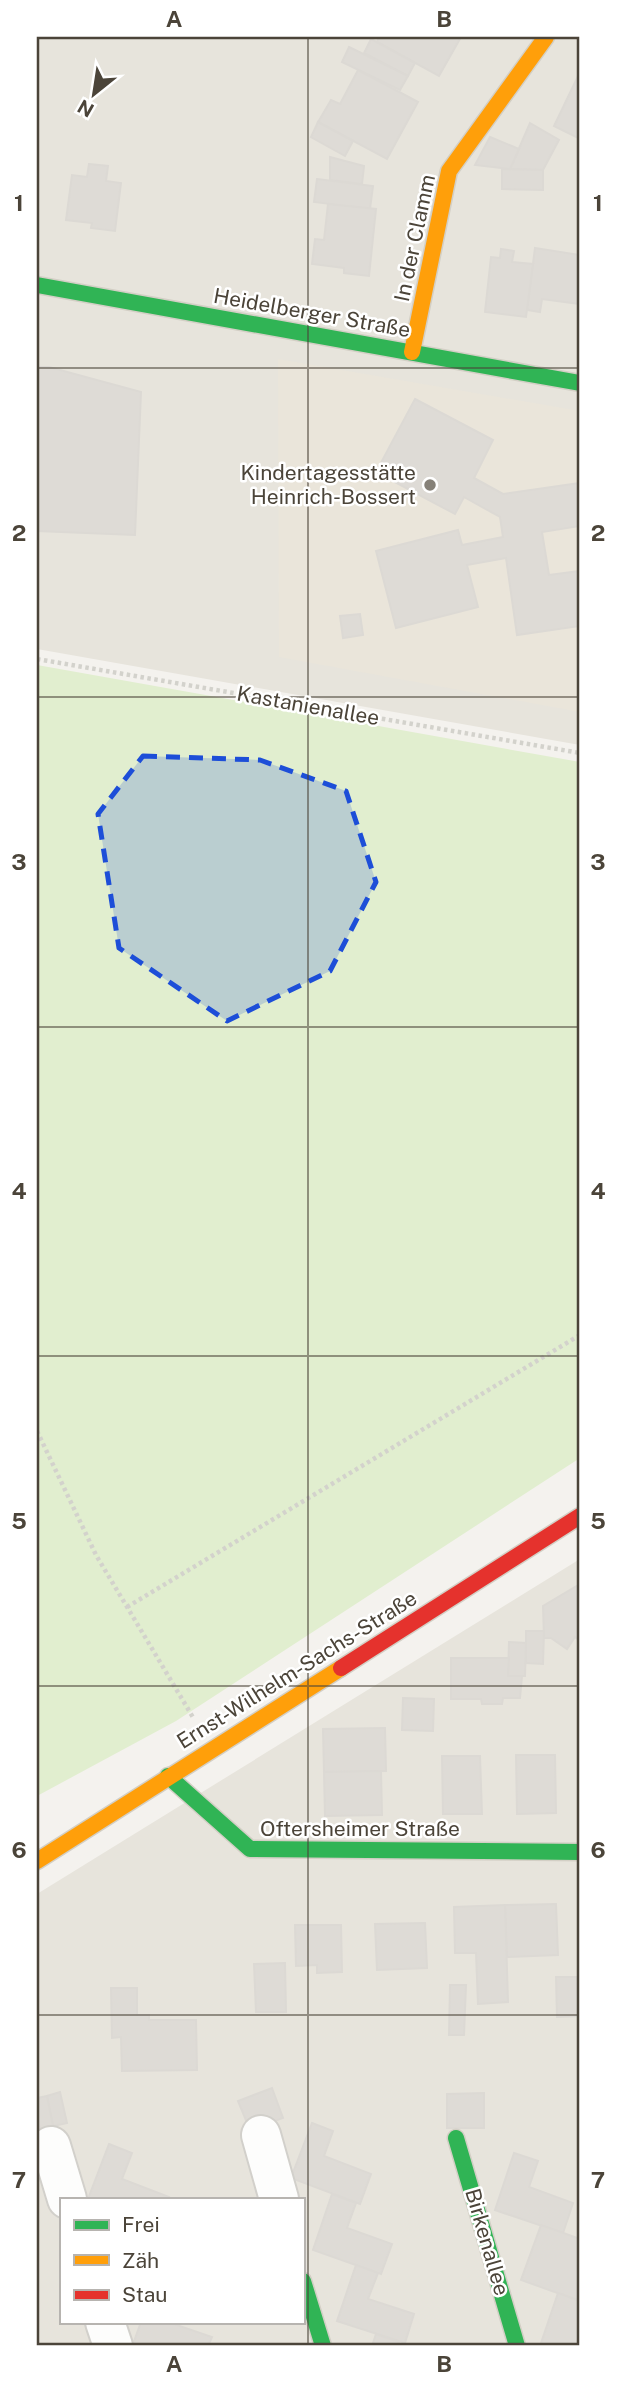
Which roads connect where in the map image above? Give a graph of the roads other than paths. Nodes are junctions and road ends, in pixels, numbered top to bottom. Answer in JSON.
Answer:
{"nodes":[{"id":1,"x":546,"y":37,"type":"edge"},
{"id":2,"x":37,"y":285,"type":"edge"},
{"id":3,"x":412,"y":352,"type":"junction"},
{"id":4,"x":580,"y":383,"type":"edge"},
{"id":5,"x":580,"y":1516,"type":"edge"},
{"id":6,"x":167,"y":1776,"type":"junction"},
{"id":7,"x":580,"y":1852,"type":"edge"},
{"id":8,"x":37,"y":1861,"type":"edge"},
{"id":9,"x":261,"y":2135,"type":"dead end"},
{"id":10,"x":456,"y":2138,"type":"dead end"},
{"id":11,"x":51,"y":2146,"type":"dead end"},
{"id":12,"x":67,"y":2198,"type":"edge"},
{"id":13,"x":279,"y":2198,"type":"edge"},
{"id":14,"x":304,"y":2284,"type":"edge"},
{"id":15,"x":106,"y":2324,"type":"edge"},
{"id":16,"x":113,"y":2346,"type":"edge"},
{"id":17,"x":323,"y":2346,"type":"edge"},
{"id":18,"x":517,"y":2346,"type":"edge"}],
"edges":[{"from":1,"to":3,"type":"street","name":"In der Clamm"},
{"from":2,"to":3,"type":"street","name":"Heidelberger Straße"},
{"from":3,"to":4,"type":"street","name":"Heidelberger Straße"},
{"from":5,"to":6,"type":"street","name":"Ernst-Wilhelm-Sachs-Straße"},
{"from":6,"to":7,"type":"street","name":"Oftersheimer Straße"},
{"from":6,"to":8,"type":"street","name":"Ernst-Wilhelm-Sachs-Straße"},
{"from":9,"to":13,"type":"street"},
{"from":10,"to":18,"type":"street","name":"Birkenallee"},
{"from":11,"to":12,"type":"street"},
{"from":14,"to":17,"type":"street"},
{"from":15,"to":16,"type":"street"}]}
